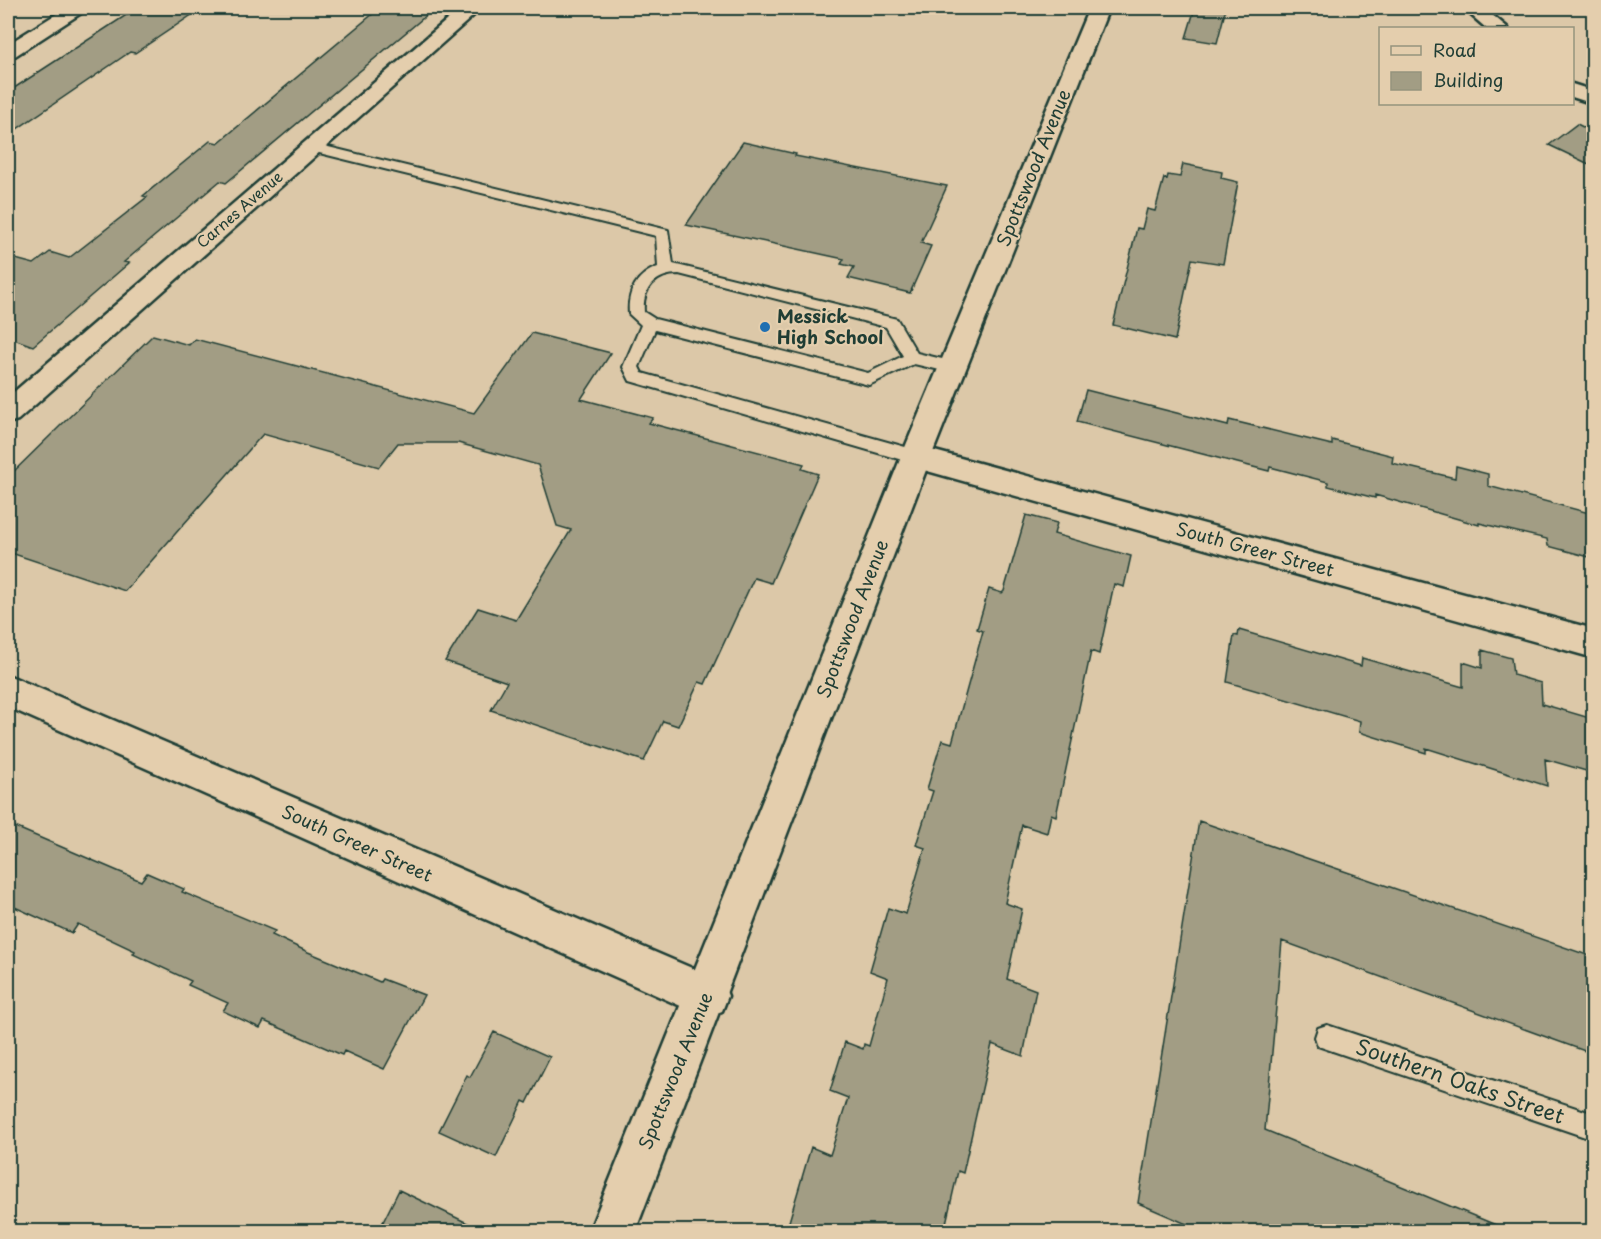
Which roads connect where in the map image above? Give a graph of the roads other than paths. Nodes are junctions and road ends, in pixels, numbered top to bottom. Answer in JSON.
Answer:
{"nodes":[{"id":1,"x":79,"y":8,"type":"edge"},
{"id":2,"x":472,"y":8,"type":"edge"},
{"id":3,"x":1099,"y":8,"type":"edge"},
{"id":4,"x":1472,"y":8,"type":"edge"},
{"id":5,"x":1497,"y":27,"type":"edge"},
{"id":6,"x":8,"y":52,"type":"edge"},
{"id":7,"x":1574,"y":91,"type":"edge"},
{"id":8,"x":1593,"y":98,"type":"edge"},
{"id":9,"x":312,"y":147,"type":"junction"},
{"id":10,"x":666,"y":268,"type":"junction"},
{"id":11,"x":650,"y":323,"type":"junction"},
{"id":12,"x":912,"y":358,"type":"junction"},
{"id":13,"x":953,"y":367,"type":"junction"},
{"id":14,"x":8,"y":413,"type":"edge"},
{"id":15,"x":916,"y":457,"type":"junction"},
{"id":16,"x":1593,"y":644,"type":"edge"},
{"id":17,"x":8,"y":691,"type":"edge"},
{"id":18,"x":707,"y":996,"type":"junction"},
{"id":19,"x":1327,"y":1037,"type":"dead end"},
{"id":20,"x":1593,"y":1127,"type":"edge"},
{"id":21,"x":612,"y":1232,"type":"edge"}],
"edges":[{"from":1,"to":6,"type":"street"},
{"from":2,"to":9,"type":"street","name":"Carnes Avenue"},
{"from":3,"to":13,"type":"street","name":"Spottswood Avenue"},
{"from":4,"to":5,"type":"street"},
{"from":7,"to":8,"type":"street"},
{"from":9,"to":10,"type":"lane"},
{"from":9,"to":14,"type":"street","name":"Carnes Avenue"},
{"from":10,"to":11,"type":"lane"},
{"from":10,"to":12,"type":"lane"},
{"from":11,"to":12,"type":"lane"},
{"from":11,"to":15,"type":"lane"},
{"from":12,"to":13,"type":"lane"},
{"from":13,"to":15,"type":"street","name":"Spottswood Avenue"},
{"from":15,"to":16,"type":"street","name":"South Greer Street"},
{"from":15,"to":18,"type":"street","name":"Spottswood Avenue"},
{"from":17,"to":18,"type":"street","name":"South Greer Street"},
{"from":18,"to":21,"type":"street","name":"Spottswood Avenue"},
{"from":19,"to":20,"type":"lane","name":"Southern Oaks Street"}]}
